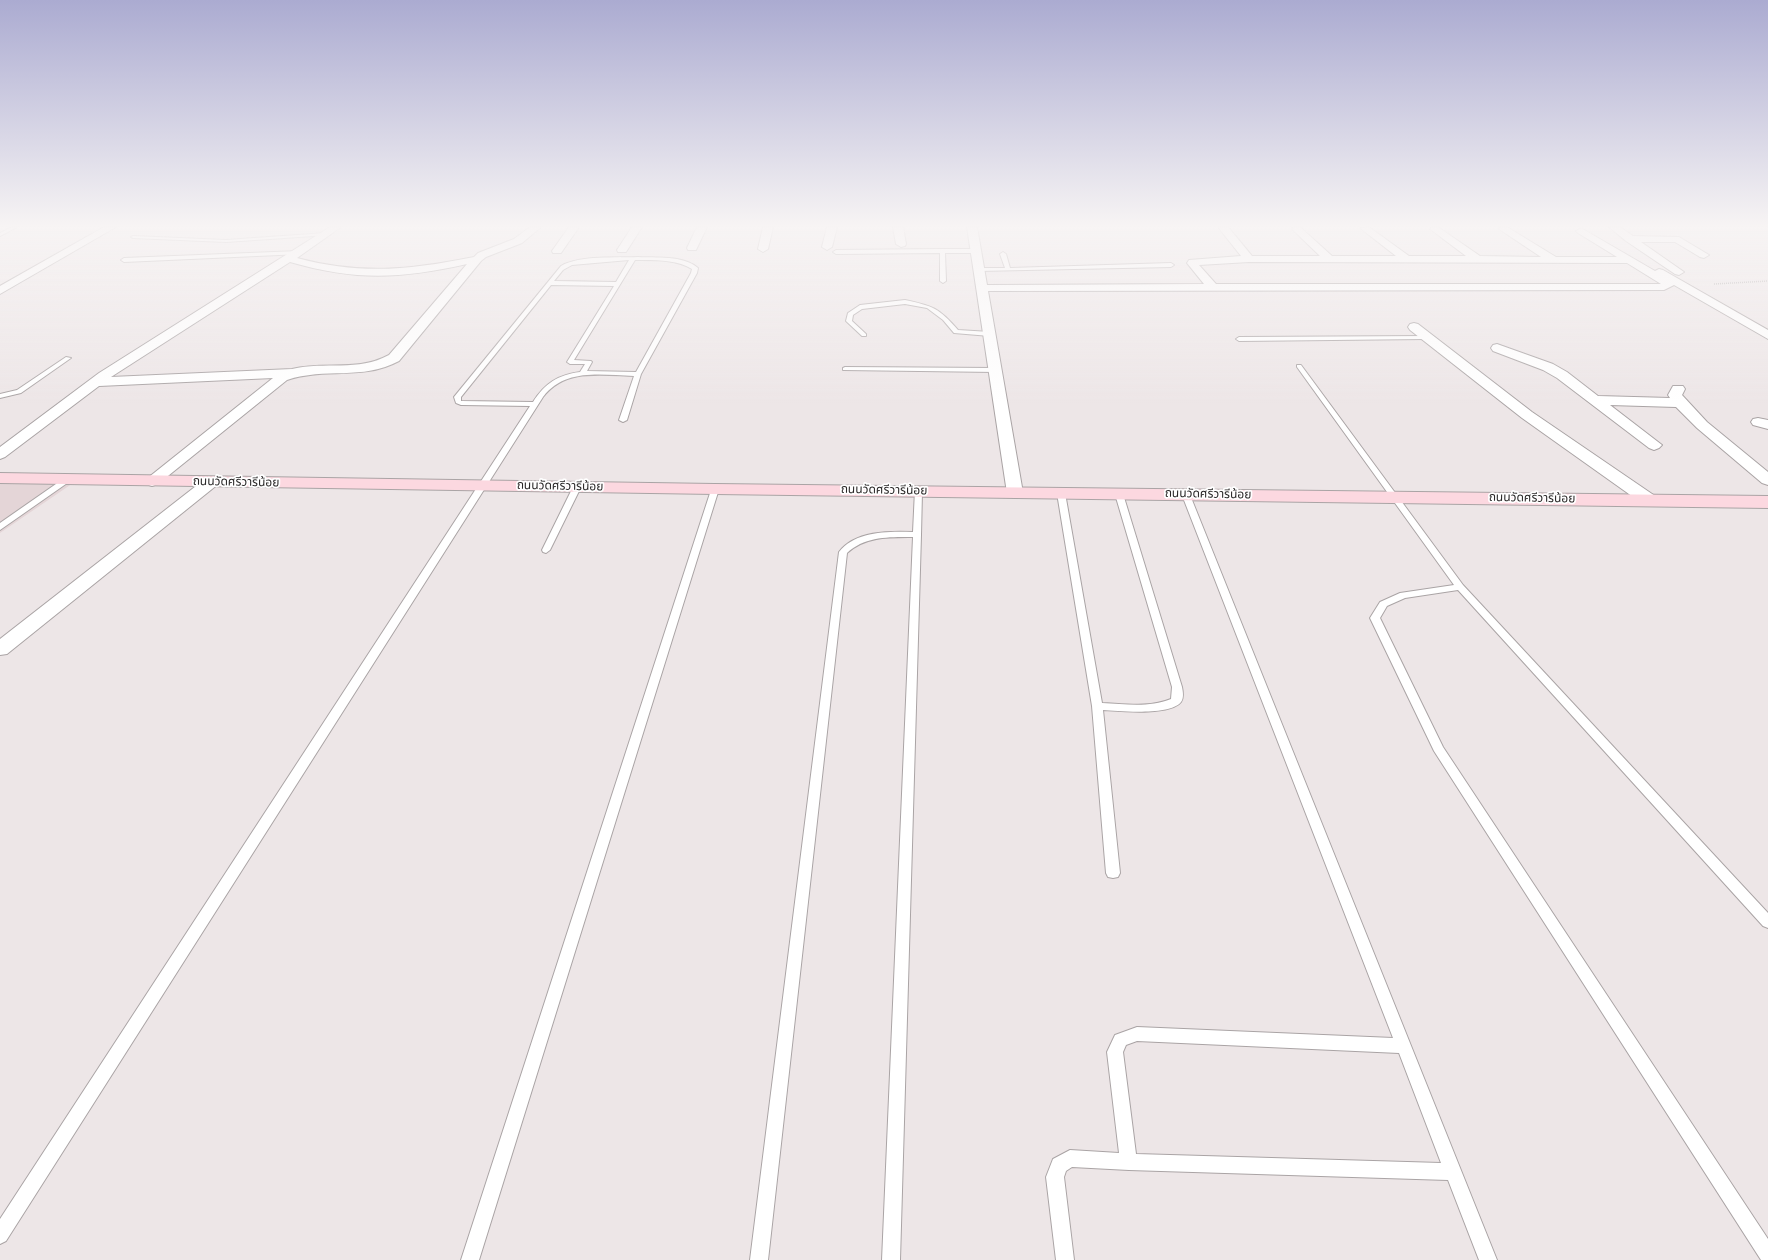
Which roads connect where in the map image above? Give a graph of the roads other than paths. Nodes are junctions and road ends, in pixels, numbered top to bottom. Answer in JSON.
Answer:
{"nodes":[{"id":1,"x":9,"y":286,"type":"edge"},
{"id":2,"x":244,"y":286,"type":"edge"},
{"id":3,"x":455,"y":286,"type":"edge"},
{"id":4,"x":548,"y":286,"type":"edge"},
{"id":5,"x":617,"y":286,"type":"edge"},
{"id":6,"x":685,"y":286,"type":"edge"},
{"id":7,"x":1666,"y":286,"type":"edge"},
{"id":8,"x":1684,"y":286,"type":"edge"},
{"id":9,"x":1704,"y":286,"type":"edge"},
{"id":10,"x":1212,"y":287,"type":"joint"},
{"id":11,"x":983,"y":288,"type":"joint"},
{"id":12,"x":0,"y":291,"type":"edge"},
{"id":13,"x":1762,"y":319,"type":"dead end"},
{"id":14,"x":1414,"y":327,"type":"dead end"},
{"id":15,"x":990,"y":334,"type":"junction"},
{"id":16,"x":864,"y":335,"type":"dead end"},
{"id":17,"x":1768,"y":335,"type":"edge"},
{"id":18,"x":1426,"y":337,"type":"junction"},
{"id":19,"x":1239,"y":339,"type":"dead end"},
{"id":20,"x":1497,"y":348,"type":"dead end"},
{"id":21,"x":68,"y":358,"type":"dead end"},
{"id":22,"x":1298,"y":366,"type":"dead end"},
{"id":23,"x":845,"y":369,"type":"dead end"},
{"id":24,"x":996,"y":370,"type":"junction"},
{"id":25,"x":290,"y":373,"type":"junction"},
{"id":26,"x":582,"y":374,"type":"junction"},
{"id":27,"x":638,"y":374,"type":"junction"},
{"id":28,"x":97,"y":382,"type":"junction"},
{"id":29,"x":0,"y":396,"type":"edge"},
{"id":30,"x":1596,"y":400,"type":"junction"},
{"id":31,"x":535,"y":404,"type":"junction"},
{"id":32,"x":623,"y":420,"type":"dead end"},
{"id":33,"x":1654,"y":445,"type":"dead end"},
{"id":34,"x":0,"y":454,"type":"edge"},
{"id":35,"x":0,"y":478,"type":"edge"},
{"id":36,"x":69,"y":479,"type":"junction"},
{"id":37,"x":1768,"y":480,"type":"edge"},
{"id":38,"x":152,"y":481,"type":"junction"},
{"id":39,"x":211,"y":482,"type":"junction"},
{"id":40,"x":484,"y":486,"type":"junction"},
{"id":41,"x":577,"y":487,"type":"junction"},
{"id":42,"x":715,"y":489,"type":"junction"},
{"id":43,"x":918,"y":492,"type":"junction"},
{"id":44,"x":1015,"y":493,"type":"junction"},
{"id":45,"x":1061,"y":493,"type":"junction"},
{"id":46,"x":1118,"y":494,"type":"junction"},
{"id":47,"x":1186,"y":495,"type":"junction"},
{"id":48,"x":1393,"y":497,"type":"junction"},
{"id":49,"x":1649,"y":500,"type":"junction"},
{"id":50,"x":1768,"y":502,"type":"edge"},
{"id":51,"x":0,"y":527,"type":"edge"},
{"id":52,"x":916,"y":535,"type":"junction"},
{"id":53,"x":546,"y":550,"type":"dead end"},
{"id":54,"x":1460,"y":587,"type":"junction"},
{"id":55,"x":0,"y":649,"type":"edge"},
{"id":56,"x":1097,"y":706,"type":"junction"},
{"id":57,"x":1113,"y":873,"type":"dead end"},
{"id":58,"x":1768,"y":922,"type":"edge"},
{"id":59,"x":1403,"y":1046,"type":"junction"},
{"id":60,"x":1129,"y":1162,"type":"junction"},
{"id":61,"x":1453,"y":1172,"type":"junction"},
{"id":62,"x":0,"y":1235,"type":"edge"},
{"id":63,"x":1768,"y":1255,"type":"edge"},
{"id":64,"x":470,"y":1260,"type":"edge"},
{"id":65,"x":759,"y":1260,"type":"edge"},
{"id":66,"x":891,"y":1260,"type":"edge"},
{"id":67,"x":1065,"y":1260,"type":"edge"},
{"id":68,"x":1488,"y":1260,"type":"edge"}],
"edges":[{"from":1,"to":12,"type":"street"},
{"from":2,"to":28,"type":"street"},
{"from":3,"to":25,"type":"street"},
{"from":4,"to":31,"type":"lane"},
{"from":5,"to":26,"type":"lane"},
{"from":6,"to":27,"type":"lane"},
{"from":7,"to":10,"type":"street"},
{"from":8,"to":17,"type":"street"},
{"from":9,"to":13,"type":"street"},
{"from":10,"to":11,"type":"street"},
{"from":11,"to":15,"type":"street"},
{"from":14,"to":18,"type":"street"},
{"from":15,"to":16,"type":"lane"},
{"from":15,"to":24,"type":"street"},
{"from":18,"to":19,"type":"lane"},
{"from":18,"to":49,"type":"street"},
{"from":20,"to":30,"type":"street"},
{"from":21,"to":29,"type":"lane"},
{"from":22,"to":48,"type":"lane"},
{"from":23,"to":24,"type":"lane"},
{"from":24,"to":44,"type":"street"},
{"from":25,"to":28,"type":"street"},
{"from":25,"to":38,"type":"street"},
{"from":26,"to":27,"type":"lane"},
{"from":26,"to":31,"type":"lane"},
{"from":27,"to":32,"type":"lane"},
{"from":28,"to":34,"type":"street"},
{"from":30,"to":33,"type":"street"},
{"from":30,"to":37,"type":"street"},
{"from":31,"to":40,"type":"lane"},
{"from":35,"to":36,"type":"main road","name":"ถนนวัดศรีวารีน้อย"},
{"from":36,"to":38,"type":"main road","name":"ถนนวัดศรีวารีน้อย"},
{"from":36,"to":51,"type":"lane"},
{"from":38,"to":39,"type":"main road","name":"ถนนวัดศรีวารีน้อย"},
{"from":39,"to":40,"type":"main road","name":"ถนนวัดศรีวารีน้อย"},
{"from":39,"to":55,"type":"street"},
{"from":40,"to":41,"type":"main road","name":"ถนนวัดศรีวารีน้อย"},
{"from":40,"to":62,"type":"lane"},
{"from":41,"to":42,"type":"main road","name":"ถนนวัดศรีวารีน้อย"},
{"from":41,"to":53,"type":"lane"},
{"from":42,"to":43,"type":"main road","name":"ถนนวัดศรีวารีน้อย"},
{"from":42,"to":64,"type":"lane"},
{"from":43,"to":44,"type":"main road","name":"ถนนวัดศรีวารีน้อย"},
{"from":43,"to":52,"type":"lane"},
{"from":44,"to":45,"type":"main road","name":"ถนนวัดศรีวารีน้อย"},
{"from":45,"to":46,"type":"main road","name":"ถนนวัดศรีวารีน้อย"},
{"from":45,"to":56,"type":"lane"},
{"from":46,"to":47,"type":"main road","name":"ถนนวัดศรีวารีน้อย"},
{"from":46,"to":56,"type":"lane"},
{"from":47,"to":48,"type":"main road","name":"ถนนวัดศรีวารีน้อย"},
{"from":47,"to":59,"type":"lane"},
{"from":48,"to":49,"type":"main road","name":"ถนนวัดศรีวารีน้อย"},
{"from":48,"to":54,"type":"lane"},
{"from":49,"to":50,"type":"main road","name":"ถนนวัดศรีวารีน้อย"},
{"from":52,"to":65,"type":"lane"},
{"from":52,"to":66,"type":"lane"},
{"from":54,"to":58,"type":"lane"},
{"from":54,"to":63,"type":"lane"},
{"from":56,"to":57,"type":"lane"},
{"from":59,"to":60,"type":"lane"},
{"from":59,"to":61,"type":"lane"},
{"from":60,"to":61,"type":"lane"},
{"from":60,"to":67,"type":"lane"},
{"from":61,"to":68,"type":"lane"}]}
